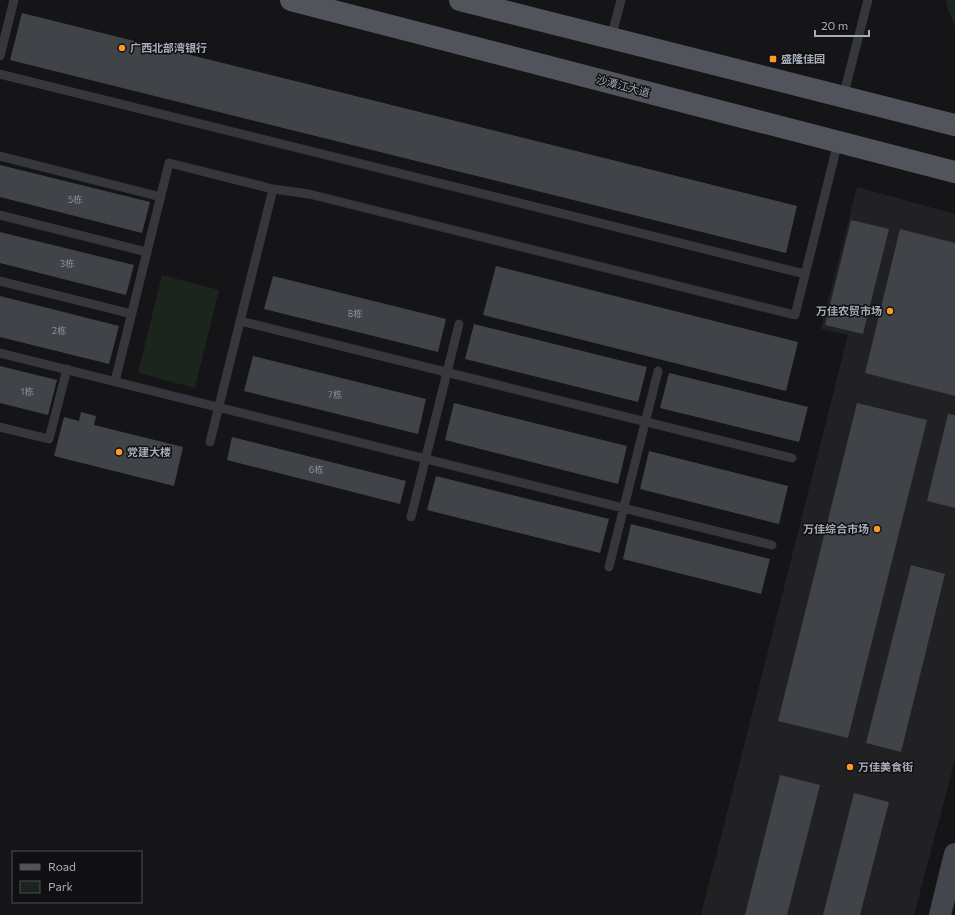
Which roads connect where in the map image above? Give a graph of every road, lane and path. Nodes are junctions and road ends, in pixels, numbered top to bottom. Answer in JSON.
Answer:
{"nodes":[{"id":1,"x":14,"y":0,"type":"edge"},
{"id":2,"x":291,"y":0,"type":"edge"},
{"id":3,"x":460,"y":0,"type":"edge"},
{"id":4,"x":621,"y":0,"type":"edge"},
{"id":5,"x":868,"y":0,"type":"edge"},
{"id":6,"x":611,"y":38,"type":"junction"},
{"id":7,"x":0,"y":56,"type":"edge"},
{"id":8,"x":0,"y":74,"type":"edge"},
{"id":9,"x":844,"y":97,"type":"junction"},
{"id":10,"x":955,"y":125,"type":"edge"},
{"id":11,"x":838,"y":142,"type":"junction"},
{"id":12,"x":0,"y":156,"type":"edge"},
{"id":13,"x":953,"y":172,"type":"edge"},
{"id":14,"x":273,"y":189,"type":"junction"},
{"id":15,"x":161,"y":196,"type":"junction"},
{"id":16,"x":0,"y":215,"type":"edge"},
{"id":17,"x":147,"y":252,"type":"junction"},
{"id":18,"x":805,"y":274,"type":"junction"},
{"id":19,"x":0,"y":281,"type":"edge"},
{"id":20,"x":132,"y":314,"type":"junction"},
{"id":21,"x":240,"y":321,"type":"junction"},
{"id":22,"x":459,"y":324,"type":"dead end"},
{"id":23,"x":0,"y":353,"type":"edge"},
{"id":24,"x":66,"y":369,"type":"junction"},
{"id":25,"x":658,"y":371,"type":"dead end"},
{"id":26,"x":447,"y":372,"type":"junction"},
{"id":27,"x":115,"y":381,"type":"junction"},
{"id":28,"x":219,"y":407,"type":"junction"},
{"id":29,"x":645,"y":422,"type":"junction"},
{"id":30,"x":0,"y":427,"type":"edge"},
{"id":31,"x":210,"y":442,"type":"dead end"},
{"id":32,"x":792,"y":458,"type":"dead end"},
{"id":33,"x":426,"y":459,"type":"junction"},
{"id":34,"x":624,"y":508,"type":"junction"},
{"id":35,"x":411,"y":517,"type":"dead end"},
{"id":36,"x":772,"y":545,"type":"dead end"},
{"id":37,"x":609,"y":567,"type":"dead end"},
{"id":38,"x":955,"y":854,"type":"edge"},
{"id":39,"x":940,"y":915,"type":"edge"}],
"edges":[{"from":1,"to":7,"type":"lane"},
{"from":2,"to":11,"type":"main road","name":"沙潭江大道"},
{"from":3,"to":6,"type":"main road"},
{"from":4,"to":6,"type":"lane"},
{"from":5,"to":9,"type":"lane"},
{"from":6,"to":9,"type":"main road"},
{"from":8,"to":18,"type":"lane"},
{"from":9,"to":10,"type":"main road"},
{"from":11,"to":13,"type":"main road","name":"沙潭江大道"},
{"from":11,"to":18,"type":"lane"},
{"from":12,"to":15,"type":"lane"},
{"from":14,"to":15,"type":"lane"},
{"from":14,"to":18,"type":"lane"},
{"from":14,"to":21,"type":"lane"},
{"from":15,"to":17,"type":"lane"},
{"from":16,"to":17,"type":"lane"},
{"from":17,"to":20,"type":"lane"},
{"from":19,"to":20,"type":"lane"},
{"from":20,"to":27,"type":"lane"},
{"from":21,"to":26,"type":"lane"},
{"from":21,"to":28,"type":"lane"},
{"from":22,"to":26,"type":"lane"},
{"from":23,"to":24,"type":"lane"},
{"from":24,"to":27,"type":"lane"},
{"from":24,"to":30,"type":"lane"},
{"from":25,"to":29,"type":"lane"},
{"from":26,"to":29,"type":"lane"},
{"from":26,"to":33,"type":"lane"},
{"from":27,"to":28,"type":"lane"},
{"from":28,"to":31,"type":"lane"},
{"from":28,"to":33,"type":"lane"},
{"from":29,"to":32,"type":"lane"},
{"from":29,"to":34,"type":"lane"},
{"from":33,"to":34,"type":"lane"},
{"from":33,"to":35,"type":"lane"},
{"from":34,"to":36,"type":"lane"},
{"from":34,"to":37,"type":"lane"},
{"from":38,"to":39,"type":"main road"}]}
